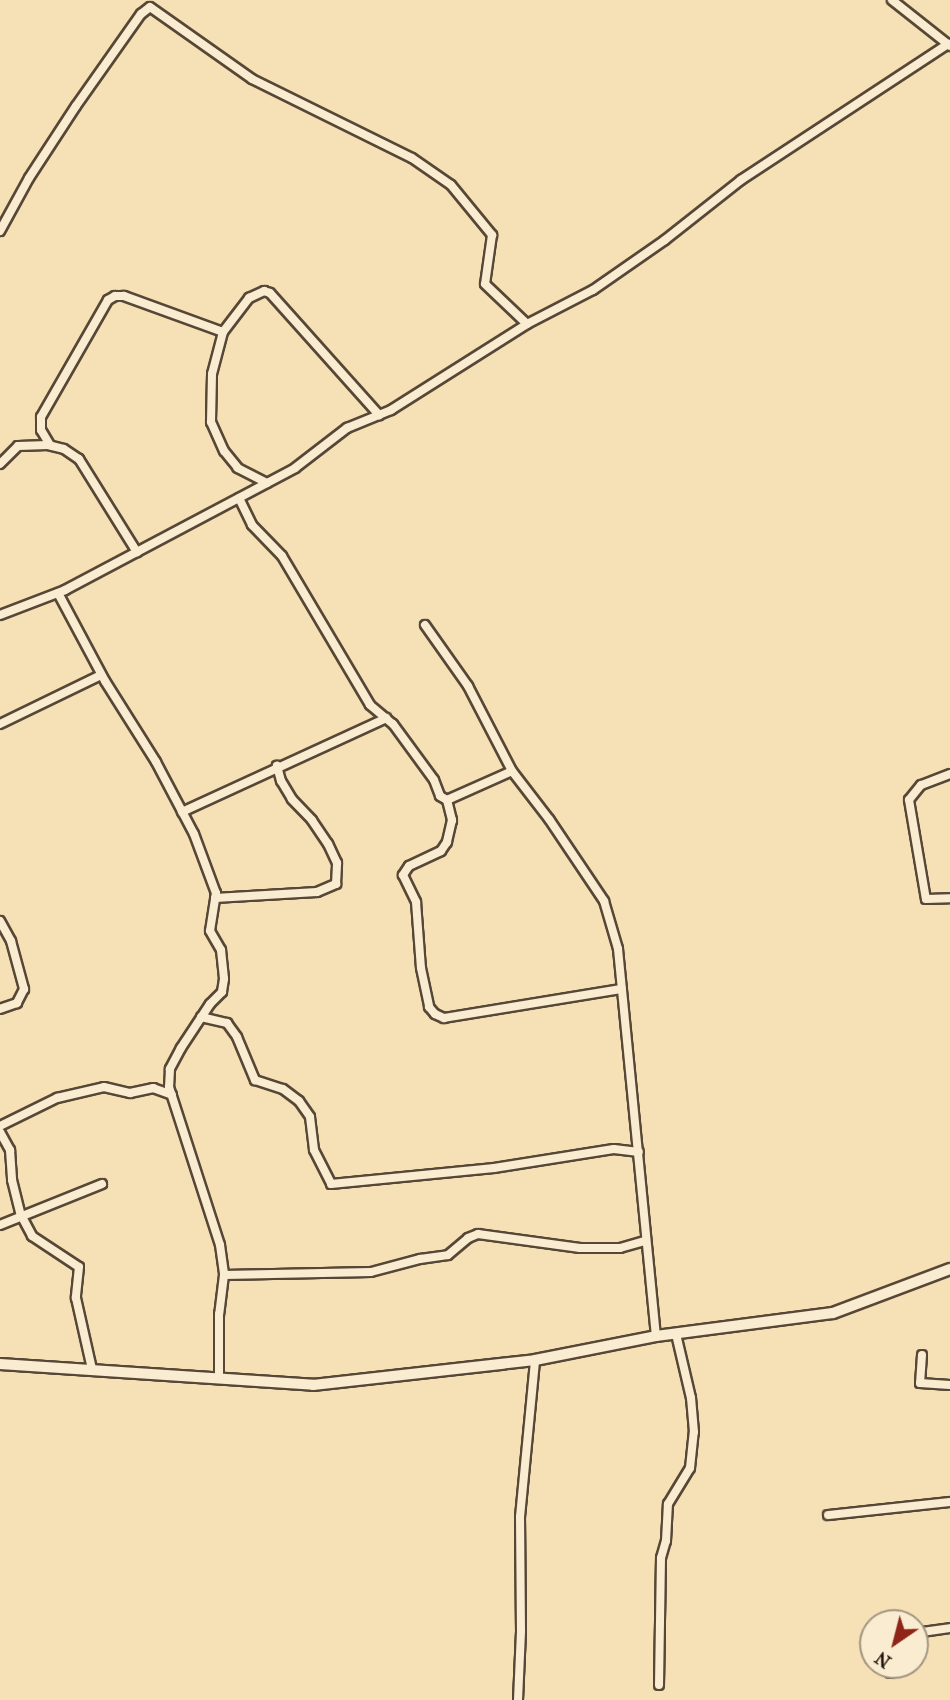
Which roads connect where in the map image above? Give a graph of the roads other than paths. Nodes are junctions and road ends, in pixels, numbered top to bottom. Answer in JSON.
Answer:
{"nodes":[{"id":1,"x":892,"y":0,"type":"edge"},
{"id":2,"x":949,"y":45,"type":"edge"},
{"id":3,"x":0,"y":231,"type":"edge"},
{"id":4,"x":527,"y":324,"type":"junction"},
{"id":5,"x":223,"y":332,"type":"junction"},
{"id":6,"x":379,"y":415,"type":"junction"},
{"id":7,"x":50,"y":445,"type":"junction"},
{"id":8,"x":0,"y":448,"type":"edge"},
{"id":9,"x":2,"y":460,"type":"edge"},
{"id":10,"x":267,"y":483,"type":"junction"},
{"id":11,"x":239,"y":498,"type":"junction"},
{"id":12,"x":138,"y":552,"type":"junction"},
{"id":13,"x":58,"y":593,"type":"junction"},
{"id":14,"x":0,"y":615,"type":"edge"},
{"id":15,"x":425,"y":625,"type":"dead end"},
{"id":16,"x":101,"y":675,"type":"junction"},
{"id":17,"x":386,"y":718,"type":"junction"},
{"id":18,"x":0,"y":724,"type":"edge"},
{"id":19,"x":277,"y":765,"type":"junction"},
{"id":20,"x":512,"y":771,"type":"junction"},
{"id":21,"x":950,"y":774,"type":"edge"},
{"id":22,"x":447,"y":800,"type":"junction"},
{"id":23,"x":182,"y":812,"type":"junction"},
{"id":24,"x":215,"y":898,"type":"junction"},
{"id":25,"x":950,"y":898,"type":"edge"},
{"id":26,"x":0,"y":921,"type":"edge"},
{"id":27,"x":622,"y":989,"type":"junction"},
{"id":28,"x":0,"y":1009,"type":"edge"},
{"id":29,"x":201,"y":1017,"type":"junction"},
{"id":30,"x":172,"y":1096,"type":"junction"},
{"id":31,"x":0,"y":1129,"type":"edge"},
{"id":32,"x":639,"y":1152,"type":"junction"},
{"id":33,"x":102,"y":1184,"type":"dead end"},
{"id":34,"x":21,"y":1215,"type":"junction"},
{"id":35,"x":0,"y":1225,"type":"edge"},
{"id":36,"x":645,"y":1241,"type":"junction"},
{"id":37,"x":950,"y":1269,"type":"edge"},
{"id":38,"x":223,"y":1275,"type":"junction"},
{"id":39,"x":676,"y":1334,"type":"junction"},
{"id":40,"x":656,"y":1336,"type":"junction"},
{"id":41,"x":922,"y":1355,"type":"dead end"},
{"id":42,"x":535,"y":1360,"type":"junction"},
{"id":43,"x":0,"y":1364,"type":"edge"},
{"id":44,"x":92,"y":1369,"type":"junction"},
{"id":45,"x":219,"y":1377,"type":"junction"},
{"id":46,"x":950,"y":1385,"type":"edge"},
{"id":47,"x":950,"y":1503,"type":"edge"},
{"id":48,"x":828,"y":1515,"type":"dead end"},
{"id":49,"x":950,"y":1628,"type":"edge"},
{"id":50,"x":929,"y":1631,"type":"edge"},
{"id":51,"x":659,"y":1685,"type":"dead end"},
{"id":52,"x":518,"y":1700,"type":"edge"}],
"edges":[{"from":1,"to":2,"type":"street"},
{"from":2,"to":4,"type":"street"},
{"from":3,"to":4,"type":"street"},
{"from":4,"to":6,"type":"street"},
{"from":5,"to":6,"type":"street"},
{"from":5,"to":7,"type":"street"},
{"from":5,"to":10,"type":"street"},
{"from":6,"to":10,"type":"street"},
{"from":7,"to":9,"type":"street"},
{"from":7,"to":12,"type":"street"},
{"from":8,"to":9,"type":"street"},
{"from":10,"to":11,"type":"street"},
{"from":11,"to":12,"type":"street"},
{"from":11,"to":17,"type":"street"},
{"from":12,"to":13,"type":"street"},
{"from":13,"to":14,"type":"street"},
{"from":13,"to":16,"type":"street"},
{"from":15,"to":20,"type":"street"},
{"from":16,"to":18,"type":"street"},
{"from":16,"to":23,"type":"street"},
{"from":17,"to":19,"type":"street"},
{"from":17,"to":22,"type":"street"},
{"from":19,"to":23,"type":"street"},
{"from":19,"to":24,"type":"street"},
{"from":20,"to":22,"type":"street"},
{"from":20,"to":27,"type":"street"},
{"from":21,"to":25,"type":"street"},
{"from":22,"to":27,"type":"street"},
{"from":23,"to":24,"type":"street"},
{"from":24,"to":29,"type":"street"},
{"from":26,"to":28,"type":"street"},
{"from":27,"to":32,"type":"street"},
{"from":29,"to":30,"type":"street"},
{"from":29,"to":32,"type":"street"},
{"from":30,"to":31,"type":"street"},
{"from":30,"to":38,"type":"street"},
{"from":31,"to":34,"type":"street"},
{"from":32,"to":36,"type":"street"},
{"from":33,"to":34,"type":"street"},
{"from":34,"to":35,"type":"street"},
{"from":34,"to":44,"type":"street"},
{"from":36,"to":38,"type":"street"},
{"from":36,"to":40,"type":"street"},
{"from":37,"to":39,"type":"street"},
{"from":38,"to":45,"type":"street"},
{"from":39,"to":40,"type":"street"},
{"from":39,"to":51,"type":"street"},
{"from":40,"to":42,"type":"street"},
{"from":41,"to":46,"type":"street"},
{"from":42,"to":45,"type":"street"},
{"from":42,"to":52,"type":"street"},
{"from":43,"to":44,"type":"street"},
{"from":44,"to":45,"type":"street"},
{"from":47,"to":48,"type":"street"},
{"from":49,"to":50,"type":"street"}]}
